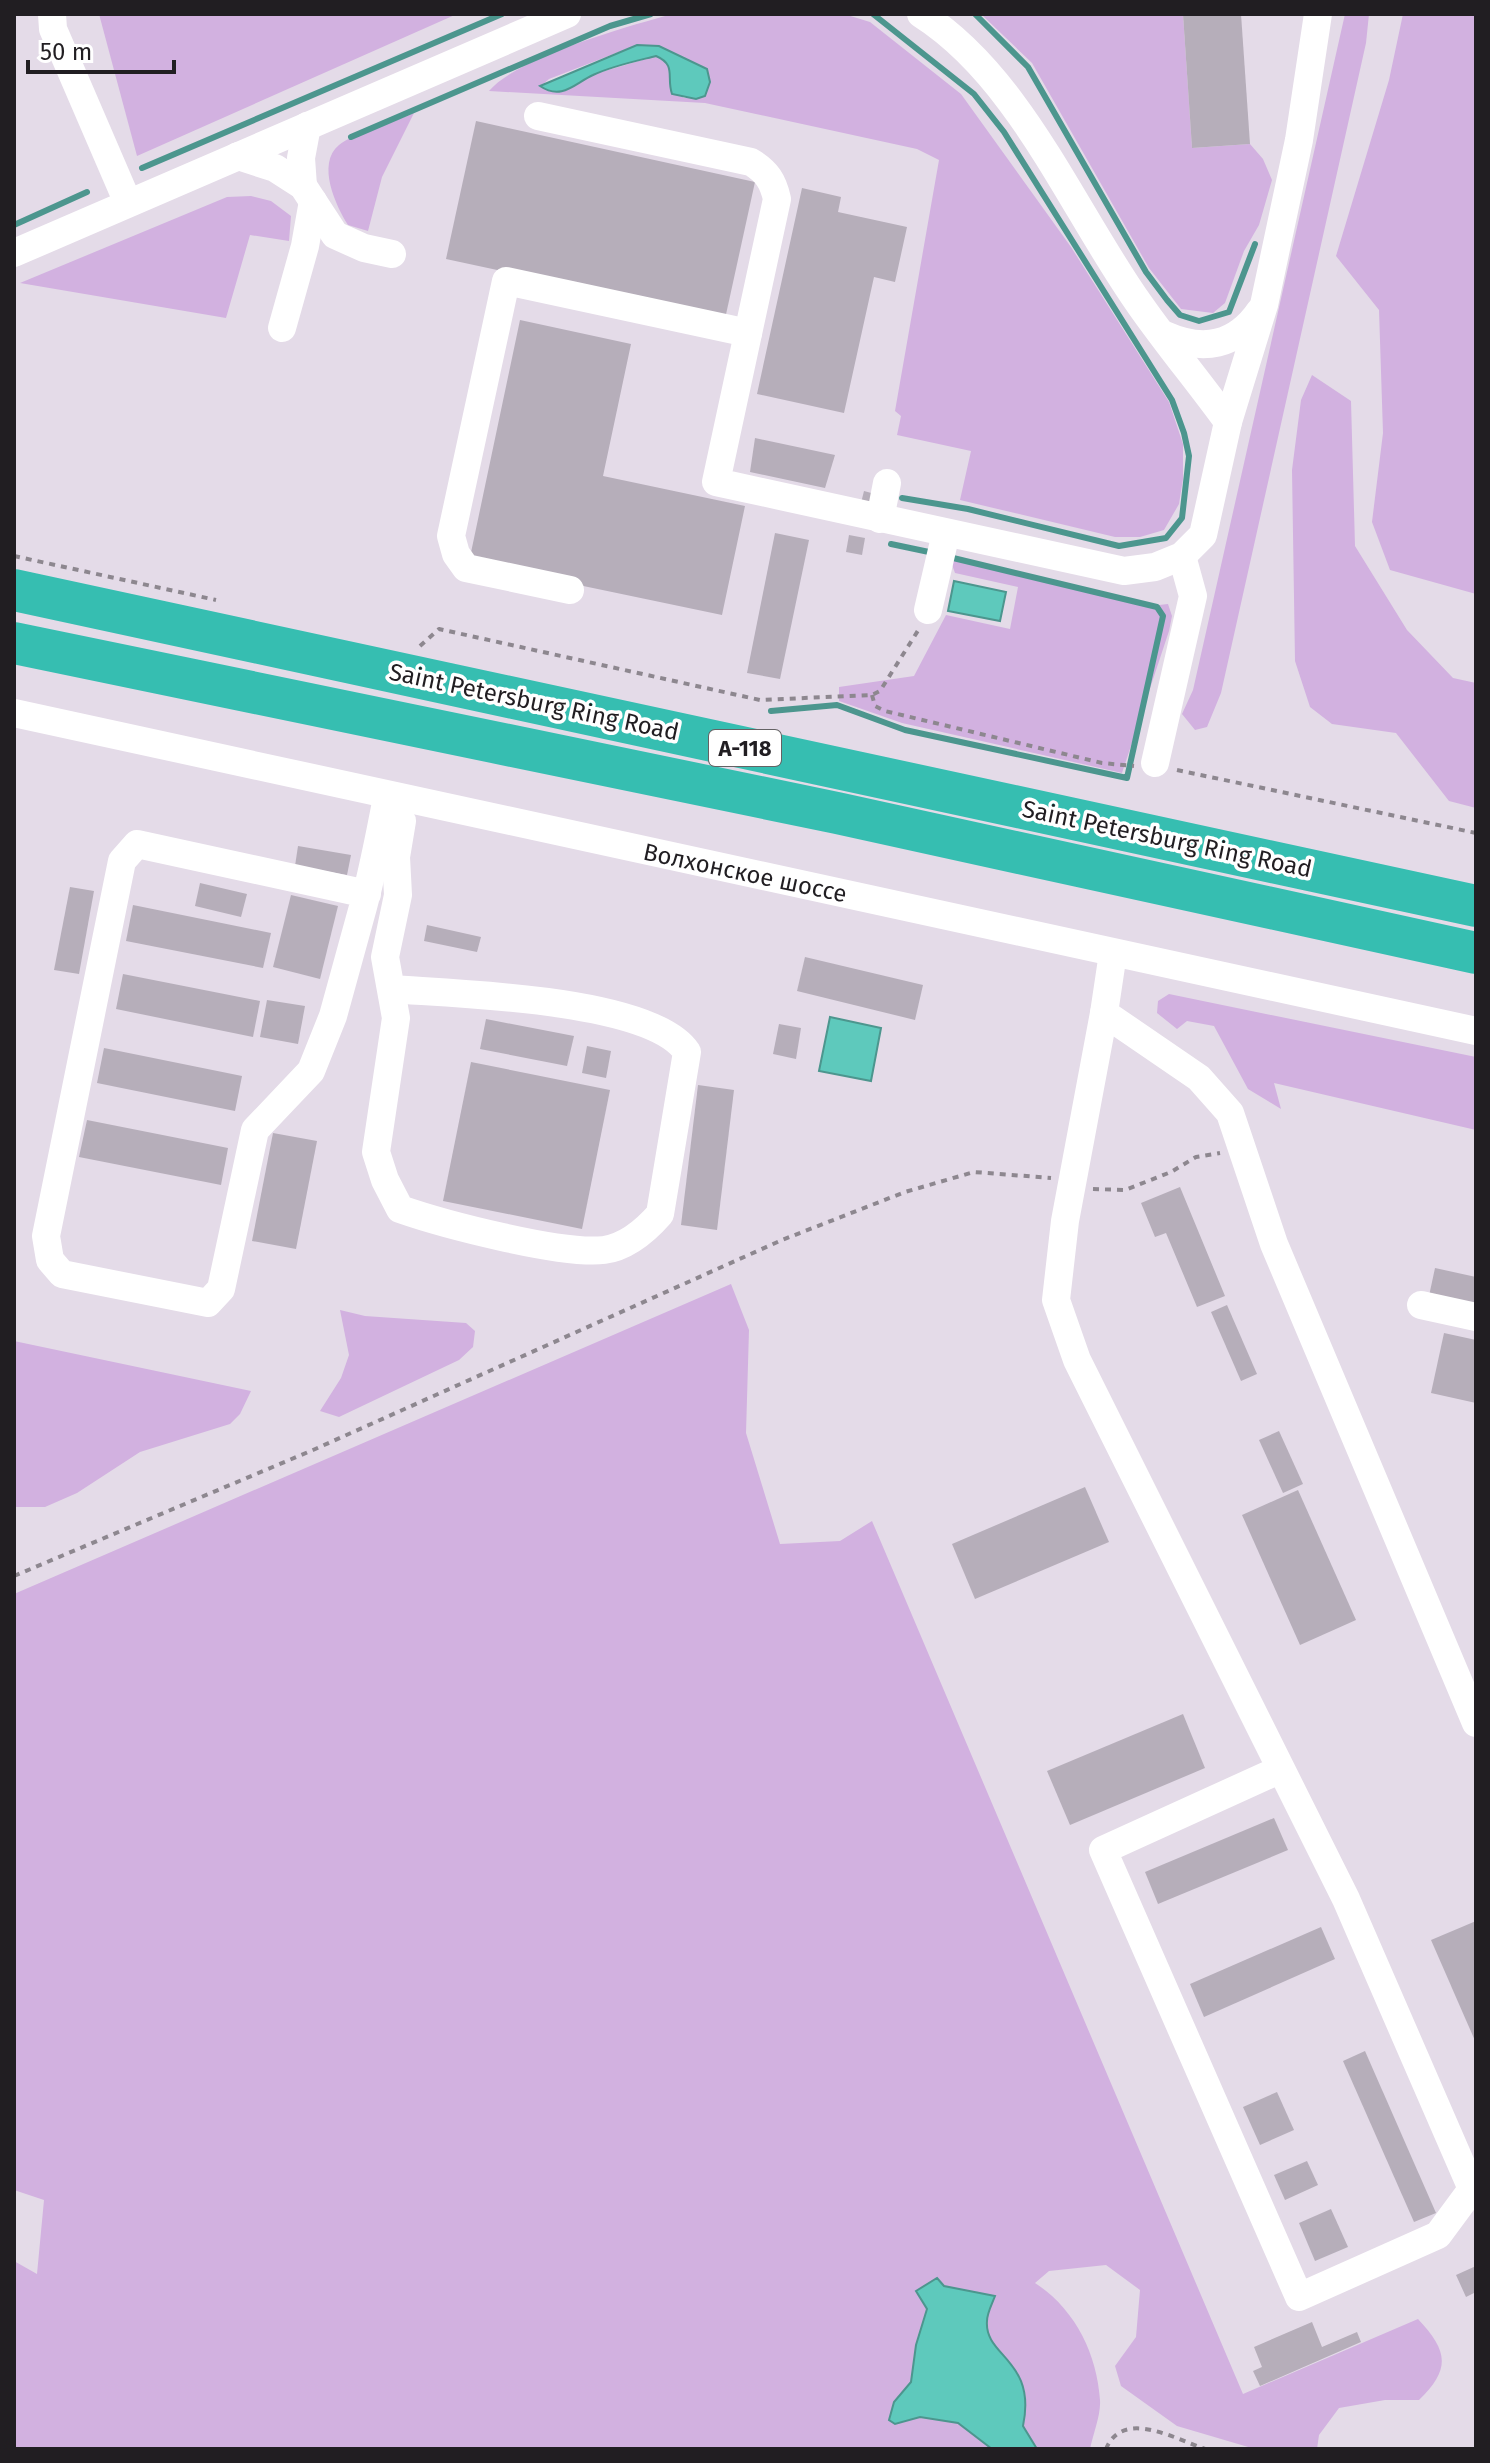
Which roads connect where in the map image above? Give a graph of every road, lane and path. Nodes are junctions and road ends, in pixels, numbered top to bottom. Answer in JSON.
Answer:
{"nodes":[{"id":1,"x":52,"y":14,"type":"edge"},
{"id":2,"x":567,"y":14,"type":"edge"},
{"id":3,"x":921,"y":14,"type":"edge"},
{"id":4,"x":1318,"y":14,"type":"edge"},
{"id":5,"x":538,"y":116,"type":"dead end"},
{"id":6,"x":307,"y":126,"type":"junction"},
{"id":7,"x":238,"y":156,"type":"junction"},
{"id":8,"x":308,"y":194,"type":"junction"},
{"id":9,"x":128,"y":203,"type":"junction"},
{"id":10,"x":14,"y":253,"type":"edge"},
{"id":11,"x":392,"y":254,"type":"dead end"},
{"id":12,"x":1264,"y":305,"type":"junction"},
{"id":13,"x":282,"y":328,"type":"dead end"},
{"id":14,"x":748,"y":333,"type":"junction"},
{"id":15,"x":1165,"y":335,"type":"junction"},
{"id":16,"x":1228,"y":422,"type":"junction"},
{"id":17,"x":887,"y":483,"type":"dead end"},
{"id":18,"x":880,"y":519,"type":"junction"},
{"id":19,"x":946,"y":533,"type":"junction"},
{"id":20,"x":14,"y":556,"type":"edge"},
{"id":21,"x":1182,"y":556,"type":"junction"},
{"id":22,"x":18,"y":573,"type":"edge"},
{"id":23,"x":570,"y":590,"type":"dead end"},
{"id":24,"x":928,"y":610,"type":"joint"},
{"id":25,"x":14,"y":643,"type":"edge"},
{"id":26,"x":420,"y":646,"type":"dead end"},
{"id":27,"x":872,"y":695,"type":"junction"},
{"id":28,"x":14,"y":713,"type":"edge"},
{"id":29,"x":1155,"y":763,"type":"junction"},
{"id":30,"x":397,"y":799,"type":"junction"},
{"id":31,"x":1476,"y":833,"type":"edge"},
{"id":32,"x":367,"y":894,"type":"junction"},
{"id":33,"x":1476,"y":906,"type":"edge"},
{"id":34,"x":1113,"y":953,"type":"junction"},
{"id":35,"x":1476,"y":953,"type":"edge"},
{"id":36,"x":391,"y":989,"type":"junction"},
{"id":37,"x":1104,"y":1013,"type":"junction"},
{"id":38,"x":1476,"y":1031,"type":"edge"},
{"id":39,"x":1240,"y":1143,"type":"junction"},
{"id":40,"x":1072,"y":1186,"type":"junction"},
{"id":41,"x":1421,"y":1305,"type":"dead end"},
{"id":42,"x":1476,"y":1317,"type":"edge"},
{"id":43,"x":14,"y":1576,"type":"edge"},
{"id":44,"x":1476,"y":1723,"type":"edge"},
{"id":45,"x":1281,"y":1769,"type":"junction"},
{"id":46,"x":1106,"y":2449,"type":"edge"},
{"id":47,"x":1205,"y":2449,"type":"edge"}],
"edges":[{"from":1,"to":9,"type":"street"},
{"from":2,"to":6,"type":"street"},
{"from":3,"to":15,"type":"street"},
{"from":4,"to":12,"type":"street"},
{"from":5,"to":14,"type":"street"},
{"from":6,"to":7,"type":"street"},
{"from":6,"to":8,"type":"street"},
{"from":7,"to":8,"type":"street"},
{"from":7,"to":9,"type":"street"},
{"from":8,"to":11,"type":"street"},
{"from":8,"to":13,"type":"street"},
{"from":9,"to":10,"type":"street"},
{"from":12,"to":15,"type":"street"},
{"from":12,"to":16,"type":"street"},
{"from":14,"to":18,"type":"street"},
{"from":14,"to":23,"type":"street"},
{"from":15,"to":16,"type":"street"},
{"from":16,"to":21,"type":"street"},
{"from":17,"to":18,"type":"street"},
{"from":18,"to":19,"type":"street"},
{"from":19,"to":21,"type":"street"},
{"from":19,"to":24,"type":"street"},
{"from":20,"to":22,"type":"path"},
{"from":21,"to":29,"type":"street"},
{"from":22,"to":33,"type":"highway","name":"Saint Petersburg Ring Road","number":"А-118"},
{"from":24,"to":27,"type":"path"},
{"from":25,"to":35,"type":"highway","name":"Saint Petersburg Ring Road","number":"А-118"},
{"from":26,"to":27,"type":"path"},
{"from":27,"to":29,"type":"path"},
{"from":28,"to":30,"type":"street","name":"Волхонское шоссе"},
{"from":29,"to":31,"type":"path"},
{"from":30,"to":32,"type":"street"},
{"from":30,"to":34,"type":"street","name":"Волхонское шоссе"},
{"from":30,"to":36,"type":"street"},
{"from":32,"to":32,"type":"street"},
{"from":34,"to":37,"type":"street"},
{"from":34,"to":38,"type":"street","name":"Волхонское шоссе"},
{"from":36,"to":36,"type":"street"},
{"from":37,"to":39,"type":"street"},
{"from":37,"to":40,"type":"street"},
{"from":39,"to":40,"type":"path"},
{"from":39,"to":44,"type":"street"},
{"from":40,"to":43,"type":"path"},
{"from":40,"to":45,"type":"street"},
{"from":41,"to":42,"type":"street"},
{"from":45,"to":45,"type":"street"},
{"from":46,"to":47,"type":"path"}]}
